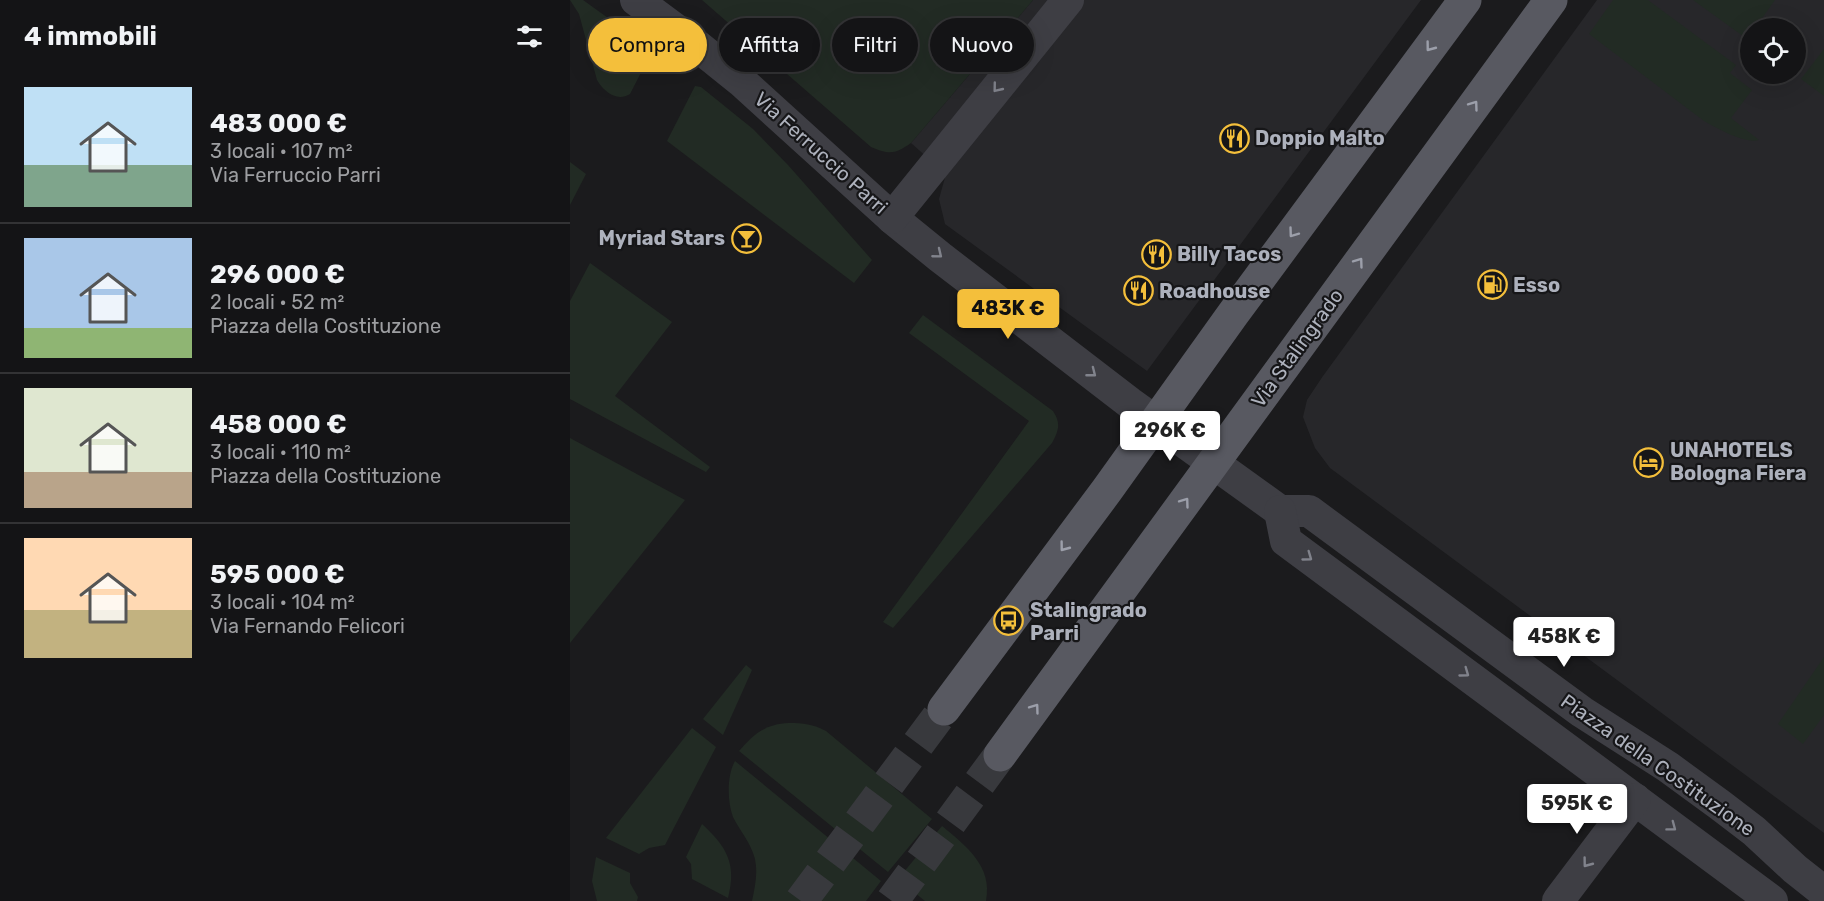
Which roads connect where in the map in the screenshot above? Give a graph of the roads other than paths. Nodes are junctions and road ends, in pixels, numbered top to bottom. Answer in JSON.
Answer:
{"nodes":[{"id":1,"x":636,"y":0,"type":"edge"},
{"id":2,"x":1068,"y":0,"type":"edge"},
{"id":3,"x":1465,"y":0,"type":"edge"},
{"id":4,"x":1551,"y":0,"type":"edge"},
{"id":5,"x":892,"y":218,"type":"junction"},
{"id":6,"x":1155,"y":421,"type":"junction"},
{"id":7,"x":1214,"y":463,"type":"junction"},
{"id":8,"x":1280,"y":511,"type":"junction"},
{"id":9,"x":944,"y":709,"type":"tunnel mouth"},
{"id":10,"x":1000,"y":755,"type":"tunnel mouth"},
{"id":11,"x":1635,"y":799,"type":"junction"},
{"id":12,"x":1824,"y":892,"type":"edge"},
{"id":13,"x":1558,"y":901,"type":"edge"},
{"id":14,"x":1772,"y":901,"type":"edge"}],
"edges":[{"from":1,"to":5,"type":"street","name":"Via Ferruccio Parri"},
{"from":2,"to":5,"type":"street","name":"Via Ferruccio Parri","one_way":true},
{"from":3,"to":6,"type":"main road","one_way":true},
{"from":7,"to":4,"type":"main road","name":"Via Stalingrado","one_way":true},
{"from":5,"to":6,"type":"street","name":"Via Ferruccio Parri","one_way":true},
{"from":6,"to":7,"type":"street"},
{"from":6,"to":9,"type":"main road","one_way":true},
{"from":7,"to":8,"type":"street"},
{"from":10,"to":7,"type":"main road","name":"Via Stalingrado","one_way":true},
{"from":8,"to":11,"type":"street","name":"Piazza della Costituzione","one_way":true},
{"from":8,"to":12,"type":"street","name":"Piazza della Costituzione"},
{"from":11,"to":13,"type":"street","one_way":true},
{"from":11,"to":14,"type":"street","name":"Piazza della Costituzione","one_way":true}]}
